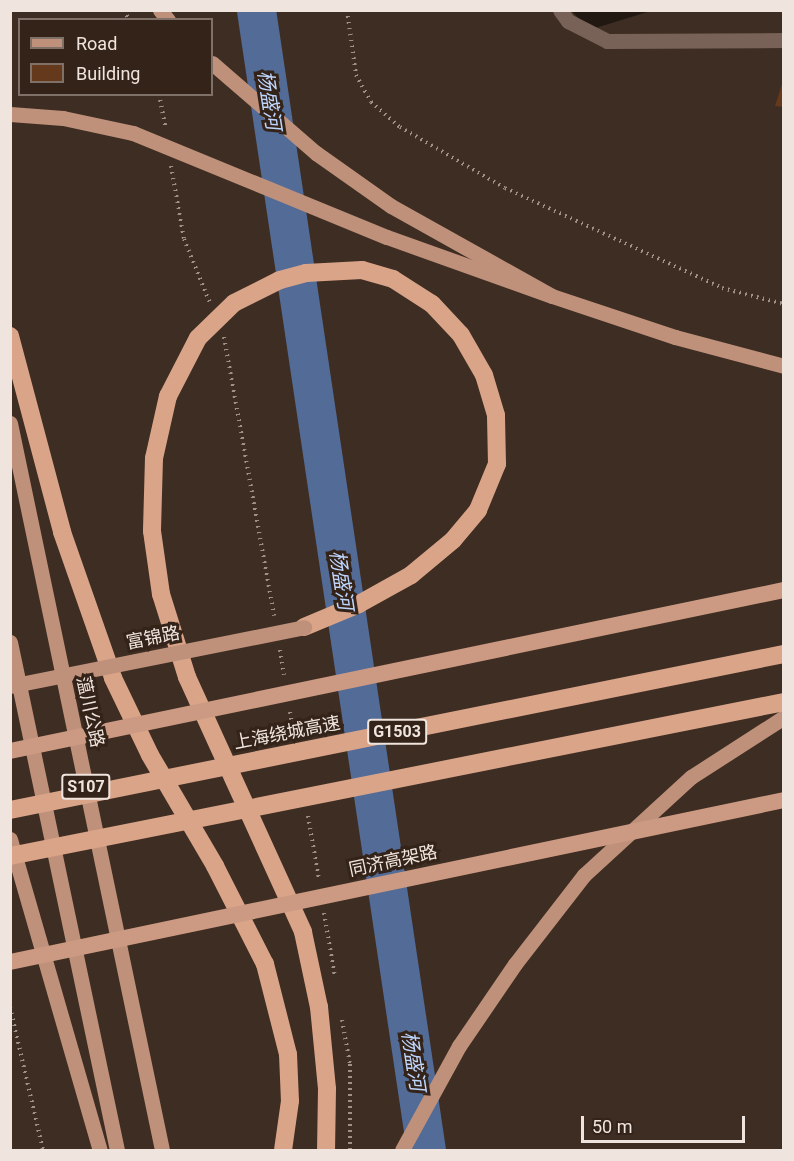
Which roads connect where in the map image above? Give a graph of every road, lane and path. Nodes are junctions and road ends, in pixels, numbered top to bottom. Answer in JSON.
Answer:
{"nodes":[{"id":1,"x":347,"y":10,"type":"edge"},
{"id":2,"x":560,"y":10,"type":"edge"},
{"id":3,"x":783,"y":40,"type":"edge"},
{"id":4,"x":213,"y":64,"type":"edge"},
{"id":5,"x":10,"y":114,"type":"edge"},
{"id":6,"x":552,"y":296,"type":"junction"},
{"id":7,"x":783,"y":304,"type":"edge"},
{"id":8,"x":10,"y":336,"type":"edge"},
{"id":9,"x":783,"y":366,"type":"edge"},
{"id":10,"x":10,"y":423,"type":"edge"},
{"id":11,"x":783,"y":590,"type":"edge"},
{"id":12,"x":304,"y":627,"type":"joint"},
{"id":13,"x":10,"y":642,"type":"edge"},
{"id":14,"x":783,"y":654,"type":"edge"},
{"id":15,"x":10,"y":686,"type":"edge"},
{"id":16,"x":783,"y":702,"type":"edge"},
{"id":17,"x":783,"y":717,"type":"edge"},
{"id":18,"x":10,"y":751,"type":"edge"},
{"id":19,"x":783,"y":800,"type":"edge"},
{"id":20,"x":10,"y":810,"type":"edge"},
{"id":21,"x":10,"y":839,"type":"edge"},
{"id":22,"x":10,"y":856,"type":"edge"},
{"id":23,"x":10,"y":962,"type":"edge"},
{"id":24,"x":10,"y":1007,"type":"edge"},
{"id":25,"x":43,"y":1150,"type":"edge"},
{"id":26,"x":100,"y":1150,"type":"edge"},
{"id":27,"x":117,"y":1150,"type":"edge"},
{"id":28,"x":162,"y":1150,"type":"edge"},
{"id":29,"x":284,"y":1150,"type":"edge"},
{"id":30,"x":326,"y":1150,"type":"edge"},
{"id":31,"x":402,"y":1150,"type":"edge"}],
"edges":[{"from":1,"to":7,"type":"path"},
{"from":2,"to":3,"type":"street"},
{"from":4,"to":6,"type":"main road","bridge":true},
{"from":5,"to":6,"type":"main road","bridge":true},
{"from":6,"to":9,"type":"main road"},
{"from":8,"to":29,"type":"highway"},
{"from":10,"to":28,"type":"main road","name":"蕰川公路","number":"S107"},
{"from":11,"to":18,"type":"highway","bridge":true},
{"from":12,"to":15,"type":"main road","name":"富锦路","bridge":true},
{"from":12,"to":30,"type":"highway","bridge":true},
{"from":13,"to":27,"type":"main road","number":"S107"},
{"from":14,"to":20,"type":"highway","name":"上海绕城高速","number":"G1503","bridge":true},
{"from":16,"to":22,"type":"highway","bridge":true},
{"from":17,"to":31,"type":"main road"},
{"from":19,"to":23,"type":"highway","name":"同济高架路","bridge":true},
{"from":21,"to":26,"type":"main road"},
{"from":24,"to":25,"type":"path"}]}
